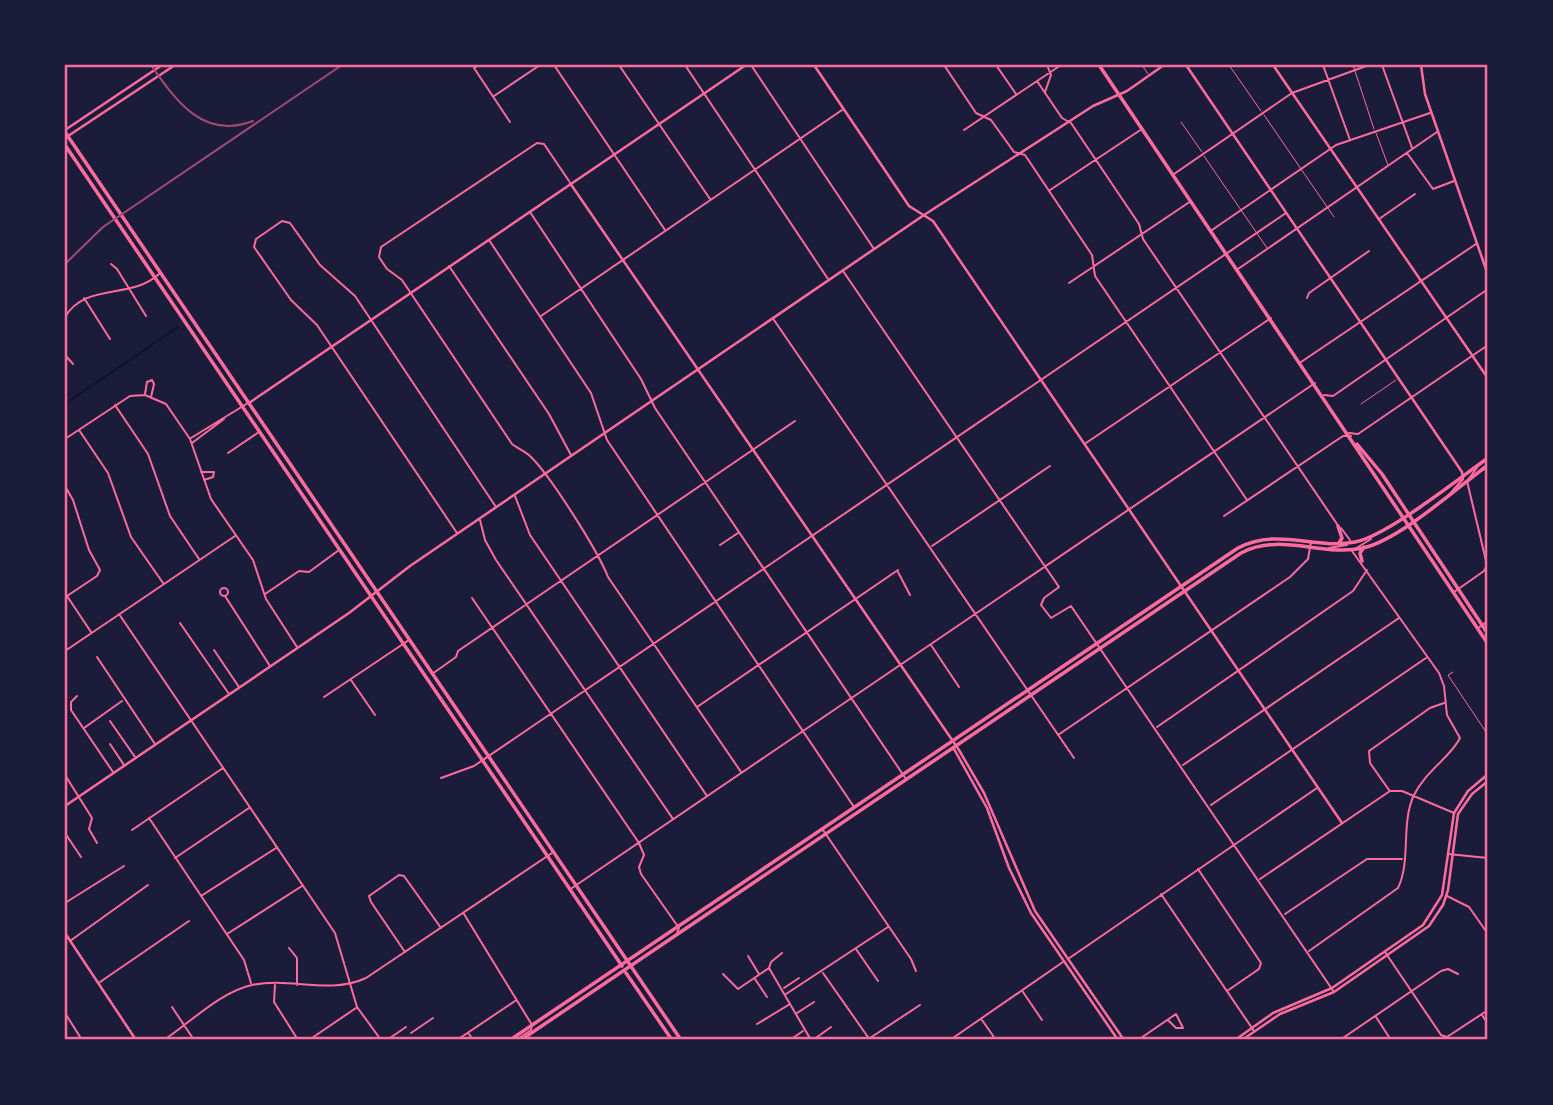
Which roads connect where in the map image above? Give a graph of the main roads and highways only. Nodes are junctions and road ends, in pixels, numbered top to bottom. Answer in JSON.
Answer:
{"nodes":[{"id":1,"x":1100,"y":65,"type":"edge"},
{"id":2,"x":65,"y":134,"type":"edge"},
{"id":3,"x":65,"y":145,"type":"edge"},
{"id":4,"x":1356,"y":443,"type":"junction"},
{"id":5,"x":1488,"y":458,"type":"edge"},
{"id":6,"x":1488,"y":465,"type":"edge"},
{"id":7,"x":1408,"y":513,"type":"junction"},
{"id":8,"x":1401,"y":517,"type":"junction"},
{"id":9,"x":1413,"y":520,"type":"junction"},
{"id":10,"x":1406,"y":524,"type":"junction"},
{"id":11,"x":1338,"y":526,"type":"road end"},
{"id":12,"x":1311,"y":544,"type":"junction"},
{"id":13,"x":1337,"y":544,"type":"junction"},
{"id":14,"x":1364,"y":547,"type":"junction"},
{"id":15,"x":1362,"y":561,"type":"road end"},
{"id":16,"x":1480,"y":627,"type":"junction"},
{"id":17,"x":1488,"y":634,"type":"edge"},
{"id":18,"x":1488,"y":644,"type":"edge"},
{"id":19,"x":1029,"y":693,"type":"junction"},
{"id":20,"x":905,"y":778,"type":"junction"},
{"id":21,"x":628,"y":963,"type":"junction"},
{"id":22,"x":622,"y":967,"type":"junction"},
{"id":23,"x":632,"y":968,"type":"junction"},
{"id":24,"x":626,"y":972,"type":"junction"},
{"id":25,"x":510,"y":1040,"type":"edge"},
{"id":26,"x":519,"y":1040,"type":"edge"},
{"id":27,"x":672,"y":1040,"type":"edge"},
{"id":28,"x":681,"y":1040,"type":"edge"}],
"edges":[{"from":1,"to":4,"type":"main road"},
{"from":2,"to":21,"type":"main road"},
{"from":3,"to":22,"type":"main road"},
{"from":4,"to":7,"type":"main road"},
{"from":4,"to":8,"type":"main road"},
{"from":5,"to":7,"type":"main road"},
{"from":6,"to":9,"type":"main road"},
{"from":7,"to":8,"type":"main road"},
{"from":7,"to":9,"type":"main road"},
{"from":8,"to":10,"type":"main road"},
{"from":8,"to":13,"type":"main road"},
{"from":9,"to":10,"type":"main road"},
{"from":9,"to":16,"type":"main road"},
{"from":10,"to":14,"type":"main road"},
{"from":10,"to":16,"type":"main road"},
{"from":11,"to":13,"type":"main road"},
{"from":12,"to":13,"type":"main road"},
{"from":12,"to":14,"type":"main road"},
{"from":12,"to":19,"type":"main road"},
{"from":14,"to":15,"type":"main road"},
{"from":16,"to":17,"type":"main road"},
{"from":16,"to":18,"type":"main road"},
{"from":19,"to":20,"type":"main road"},
{"from":19,"to":20,"type":"main road"},
{"from":20,"to":21,"type":"main road"},
{"from":20,"to":23,"type":"main road"},
{"from":21,"to":22,"type":"main road"},
{"from":21,"to":23,"type":"main road"},
{"from":22,"to":24,"type":"main road"},
{"from":22,"to":25,"type":"main road"},
{"from":23,"to":24,"type":"main road"},
{"from":23,"to":28,"type":"main road"},
{"from":24,"to":26,"type":"main road"},
{"from":24,"to":27,"type":"main road"}]}
